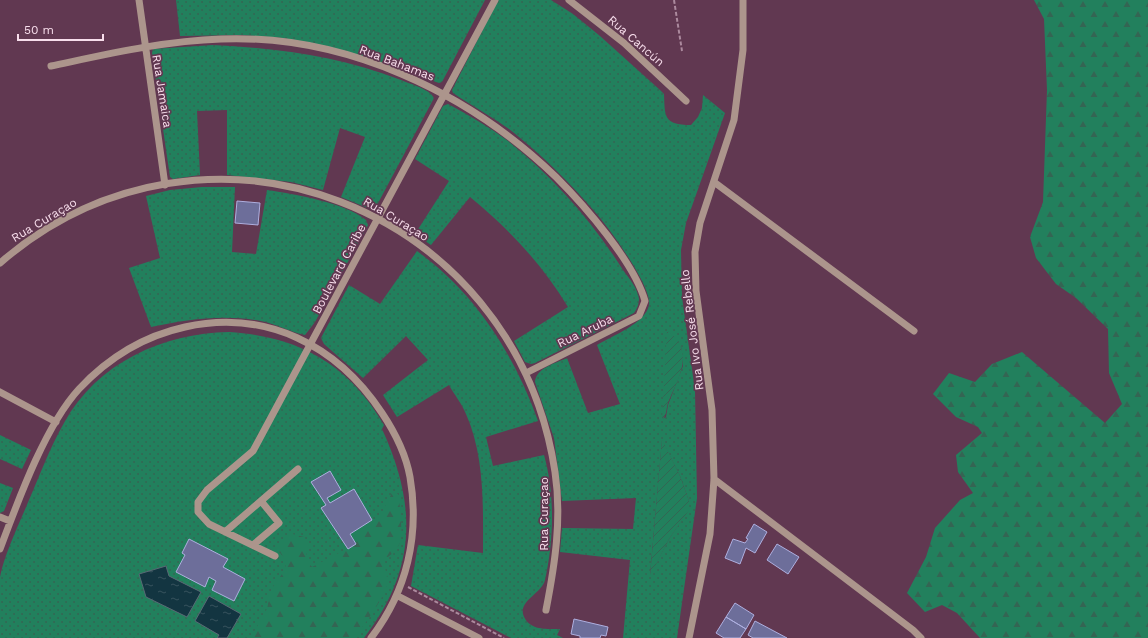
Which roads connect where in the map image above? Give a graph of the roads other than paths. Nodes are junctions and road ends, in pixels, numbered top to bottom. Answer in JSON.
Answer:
{"nodes":[{"id":1,"x":139,"y":0,"type":"edge"},
{"id":2,"x":495,"y":0,"type":"edge"},
{"id":3,"x":569,"y":0,"type":"edge"},
{"id":4,"x":743,"y":0,"type":"edge"},
{"id":5,"x":144,"y":46,"type":"junction"},
{"id":6,"x":51,"y":66,"type":"dead end"},
{"id":7,"x":444,"y":93,"type":"junction"},
{"id":8,"x":686,"y":101,"type":"dead end"},
{"id":9,"x":714,"y":182,"type":"junction"},
{"id":10,"x":166,"y":185,"type":"junction"},
{"id":11,"x":378,"y":219,"type":"junction"},
{"id":12,"x":0,"y":263,"type":"edge"},
{"id":13,"x":645,"y":302,"type":"joint"},
{"id":14,"x":914,"y":331,"type":"dead end"},
{"id":15,"x":312,"y":344,"type":"junction"},
{"id":16,"x":526,"y":373,"type":"junction"},
{"id":17,"x":0,"y":392,"type":"edge"},
{"id":18,"x":56,"y":422,"type":"junction"},
{"id":19,"x":298,"y":469,"type":"dead end"},
{"id":20,"x":714,"y":478,"type":"junction"},
{"id":21,"x":261,"y":501,"type":"junction"},
{"id":22,"x":0,"y":517,"type":"edge"},
{"id":23,"x":10,"y":521,"type":"junction"},
{"id":24,"x":225,"y":532,"type":"junction"},
{"id":25,"x":253,"y":545,"type":"junction"},
{"id":26,"x":0,"y":549,"type":"edge"},
{"id":27,"x":275,"y":556,"type":"dead end"},
{"id":28,"x":398,"y":596,"type":"junction"},
{"id":29,"x":546,"y":610,"type":"dead end"},
{"id":30,"x":380,"y":626,"type":"junction"},
{"id":31,"x":371,"y":638,"type":"edge"},
{"id":32,"x":375,"y":638,"type":"edge"},
{"id":33,"x":478,"y":638,"type":"edge"},
{"id":34,"x":689,"y":638,"type":"edge"},
{"id":35,"x":922,"y":638,"type":"edge"}],
"edges":[{"from":1,"to":5,"type":"street","name":"Rua Jamaica"},
{"from":2,"to":7,"type":"street","name":"Boulevard Caribe"},
{"from":3,"to":8,"type":"street","name":"Rua Cancún"},
{"from":4,"to":9,"type":"street","name":"Rua Ivo José Rebello"},
{"from":5,"to":6,"type":"street","name":"Rua Bahamas"},
{"from":5,"to":7,"type":"street","name":"Rua Bahamas"},
{"from":5,"to":10,"type":"street","name":"Rua Jamaica"},
{"from":7,"to":11,"type":"street","name":"Boulevard Caribe"},
{"from":7,"to":13,"type":"street","name":"Rua Bahamas"},
{"from":9,"to":14,"type":"street"},
{"from":9,"to":20,"type":"street","name":"Rua Ivo José Rebello"},
{"from":10,"to":11,"type":"street","name":"Rua Curaçao"},
{"from":10,"to":12,"type":"street","name":"Rua Curaçao"},
{"from":11,"to":15,"type":"street","name":"Boulevard Caribe"},
{"from":11,"to":16,"type":"street","name":"Rua Curaçao"},
{"from":13,"to":16,"type":"street","name":"Rua Aruba"},
{"from":15,"to":18,"type":"street"},
{"from":15,"to":24,"type":"street","name":"Boulevard Caribe"},
{"from":15,"to":28,"type":"street"},
{"from":16,"to":29,"type":"street","name":"Rua Curaçao"},
{"from":17,"to":18,"type":"street"},
{"from":18,"to":23,"type":"street"},
{"from":19,"to":21,"type":"street"},
{"from":20,"to":34,"type":"street","name":"Rua Ivo José Rebello"},
{"from":20,"to":35,"type":"street"},
{"from":21,"to":24,"type":"street"},
{"from":21,"to":25,"type":"street"},
{"from":22,"to":23,"type":"street"},
{"from":23,"to":26,"type":"street"},
{"from":24,"to":25,"type":"street"},
{"from":25,"to":27,"type":"street"},
{"from":28,"to":30,"type":"street"},
{"from":28,"to":33,"type":"street"},
{"from":30,"to":31,"type":"street"},
{"from":30,"to":32,"type":"street"}]}
